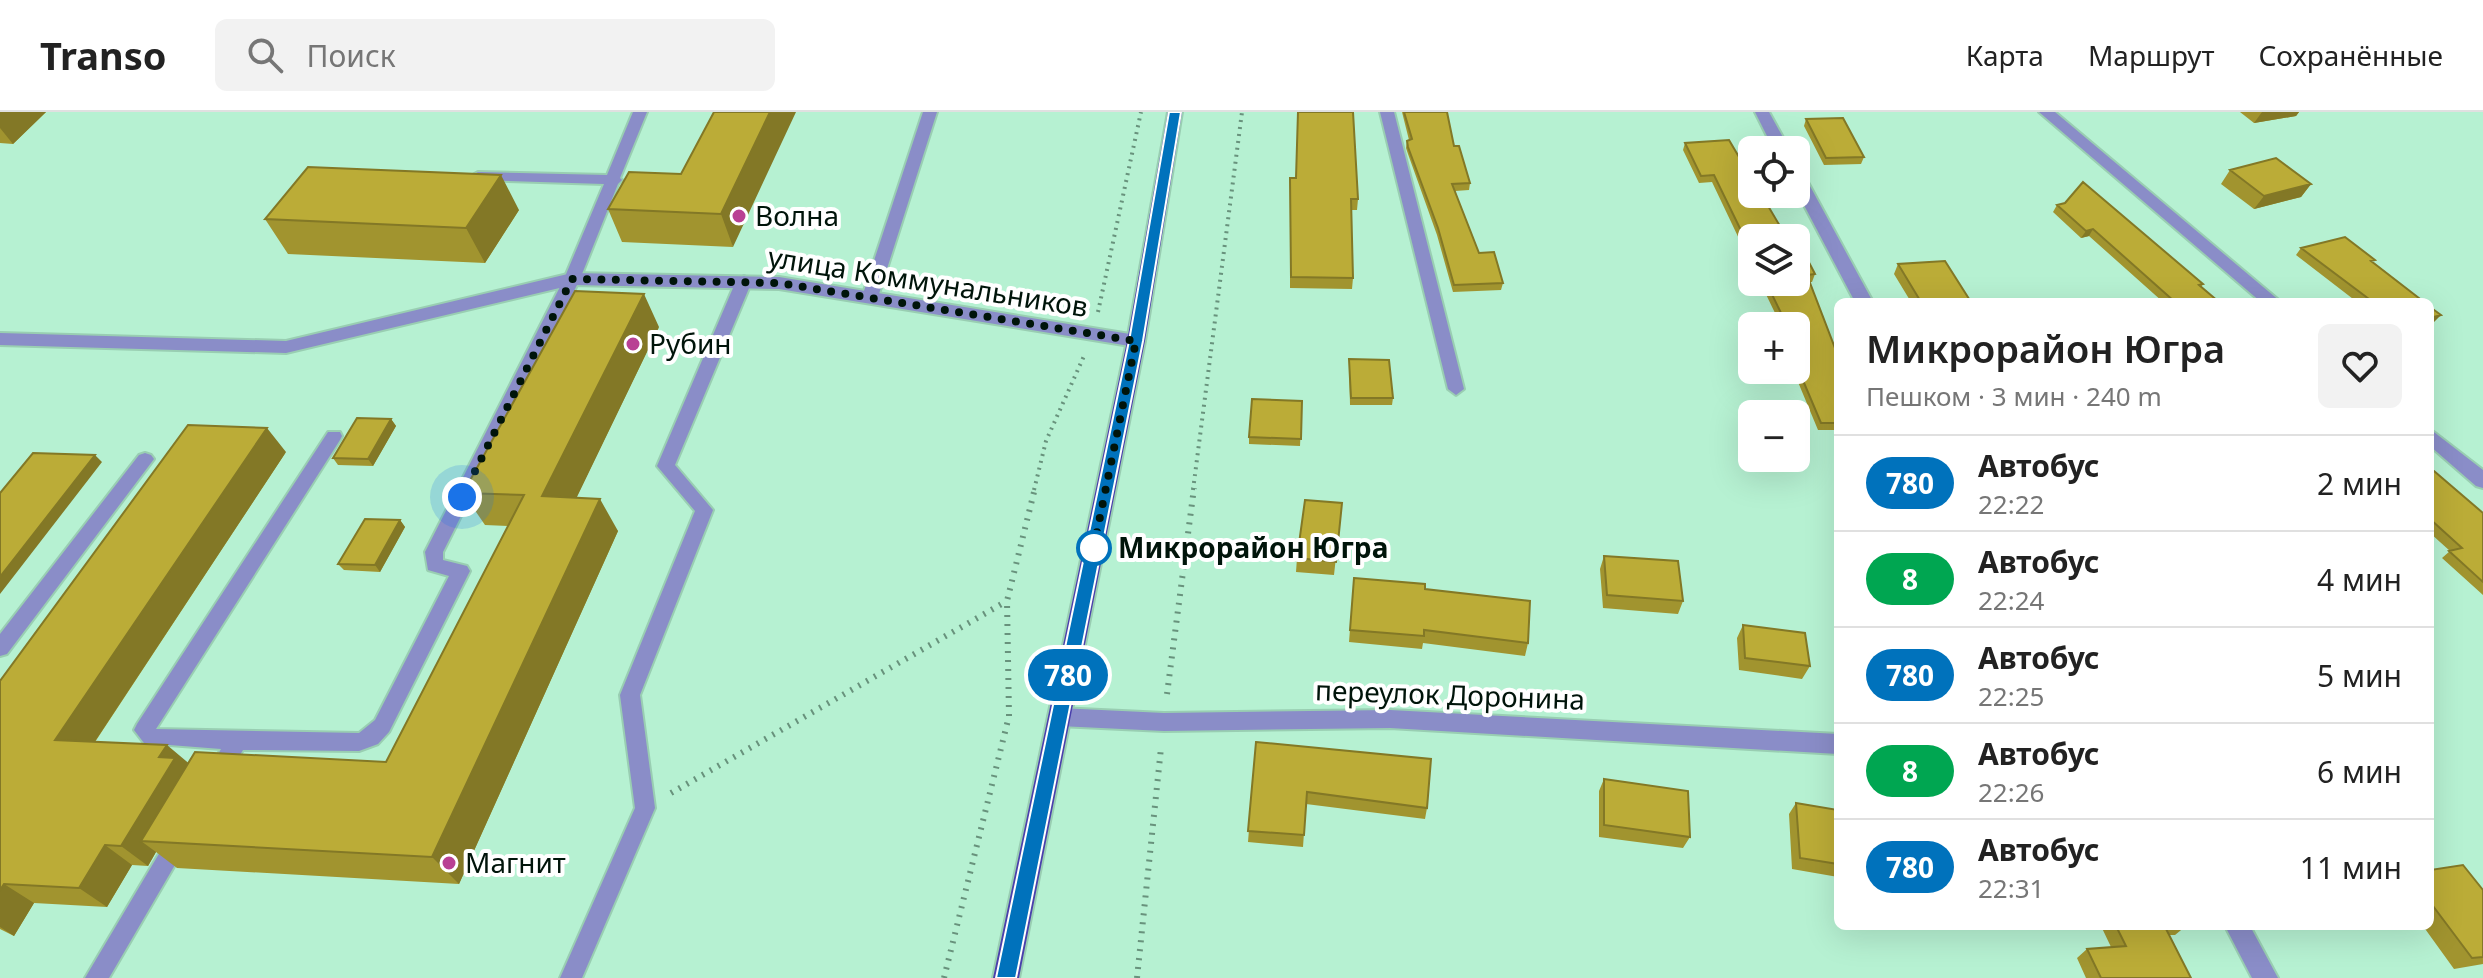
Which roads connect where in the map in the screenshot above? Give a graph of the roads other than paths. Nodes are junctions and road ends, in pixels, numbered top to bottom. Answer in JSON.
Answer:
{"nodes":[{"id":1,"x":640,"y":112,"type":"edge"},
{"id":2,"x":930,"y":112,"type":"edge"},
{"id":3,"x":1175,"y":112,"type":"edge"},
{"id":4,"x":1387,"y":112,"type":"edge"},
{"id":5,"x":1762,"y":112,"type":"edge"},
{"id":6,"x":2046,"y":112,"type":"edge"},
{"id":7,"x":1775,"y":136,"type":"edge"},
{"id":8,"x":463,"y":176,"type":"edge"},
{"id":9,"x":615,"y":180,"type":"junction"},
{"id":10,"x":1810,"y":201,"type":"edge"},
{"id":11,"x":572,"y":279,"type":"junction"},
{"id":12,"x":744,"y":281,"type":"junction"},
{"id":13,"x":870,"y":297,"type":"junction"},
{"id":14,"x":1862,"y":298,"type":"edge"},
{"id":15,"x":2267,"y":298,"type":"edge"},
{"id":16,"x":0,"y":339,"type":"edge"},
{"id":17,"x":1136,"y":341,"type":"junction"},
{"id":18,"x":1456,"y":389,"type":"dead end"},
{"id":19,"x":334,"y":436,"type":"dead end"},
{"id":20,"x":2434,"y":439,"type":"edge"},
{"id":21,"x":145,"y":459,"type":"dead end"},
{"id":22,"x":2483,"y":481,"type":"edge"},
{"id":23,"x":0,"y":648,"type":"edge"},
{"id":24,"x":1059,"y":717,"type":"junction"},
{"id":25,"x":237,"y":741,"type":"junction"},
{"id":26,"x":1834,"y":744,"type":"edge"},
{"id":27,"x":206,"y":794,"type":"edge"},
{"id":28,"x":190,"y":820,"type":"edge"},
{"id":29,"x":2239,"y":930,"type":"edge"},
{"id":30,"x":96,"y":978,"type":"edge"},
{"id":31,"x":571,"y":978,"type":"edge"},
{"id":32,"x":1006,"y":978,"type":"edge"},
{"id":33,"x":2265,"y":978,"type":"edge"}],
"edges":[{"from":1,"to":9,"type":"lane"},
{"from":2,"to":13,"type":"lane"},
{"from":3,"to":17,"type":"main road"},
{"from":4,"to":18,"type":"lane"},
{"from":5,"to":7,"type":"street"},
{"from":6,"to":15,"type":"street"},
{"from":8,"to":9,"type":"lane"},
{"from":9,"to":11,"type":"lane"},
{"from":10,"to":14,"type":"street"},
{"from":11,"to":12,"type":"street","name":"улица Коммунальников"},
{"from":11,"to":16,"type":"street","name":"улица Коммунальников"},
{"from":11,"to":25,"type":"lane"},
{"from":12,"to":13,"type":"street","name":"улица Коммунальников"},
{"from":12,"to":31,"type":"lane"},
{"from":13,"to":17,"type":"street","name":"улица Коммунальников"},
{"from":17,"to":24,"type":"main road"},
{"from":19,"to":25,"type":"lane"},
{"from":20,"to":22,"type":"street"},
{"from":21,"to":23,"type":"lane"},
{"from":24,"to":26,"type":"street","name":"переулок Доронина"},
{"from":24,"to":32,"type":"main road"},
{"from":25,"to":27,"type":"lane"},
{"from":28,"to":30,"type":"lane"},
{"from":29,"to":33,"type":"street"}]}
